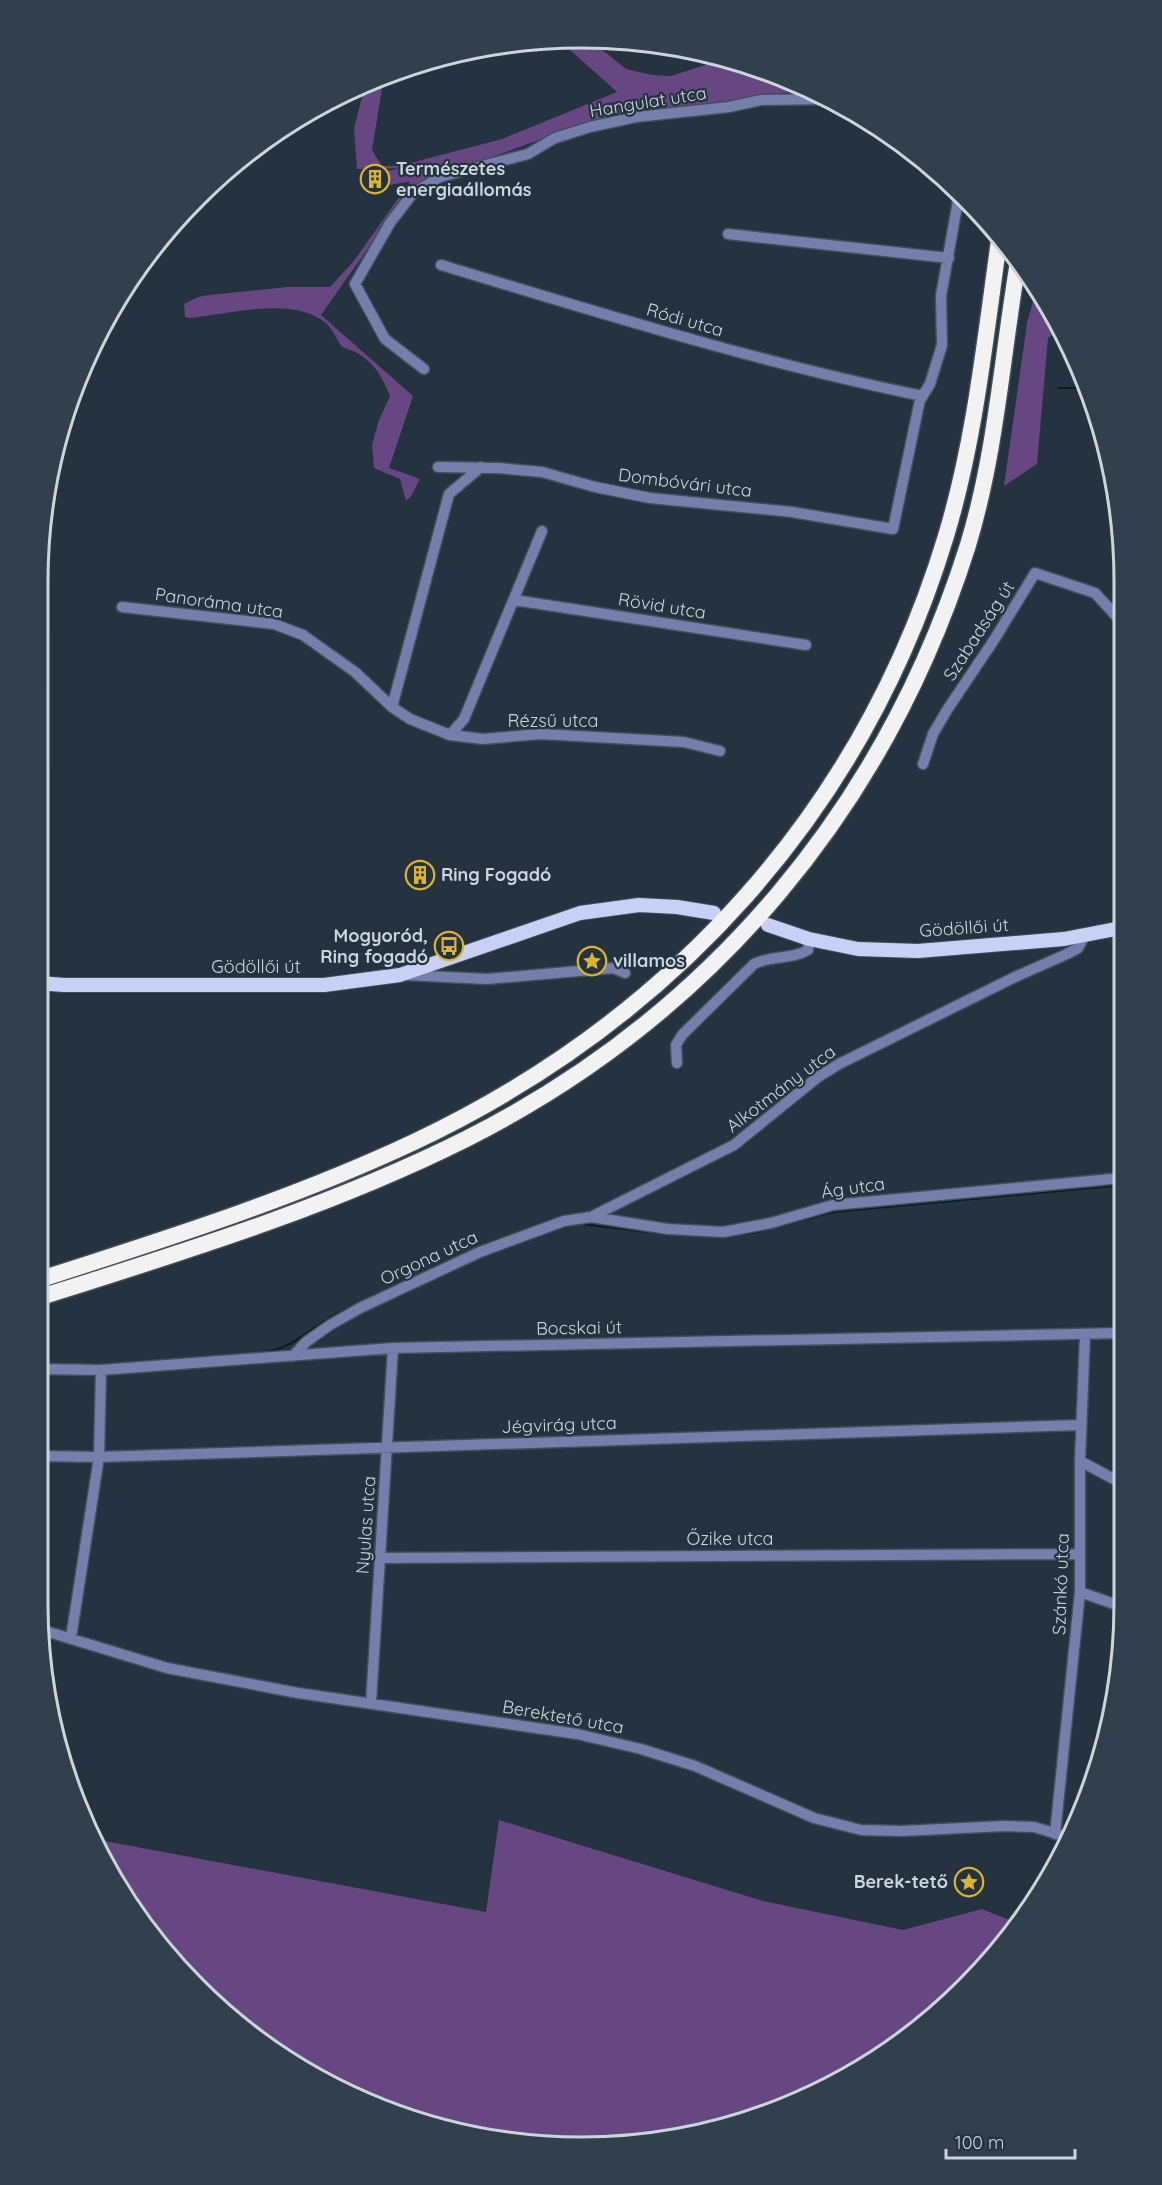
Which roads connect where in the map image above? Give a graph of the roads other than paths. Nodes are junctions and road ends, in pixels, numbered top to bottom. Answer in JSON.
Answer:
{"nodes":[{"id":1,"x":809,"y":99,"type":"edge"},
{"id":2,"x":958,"y":204,"type":"edge"},
{"id":3,"x":728,"y":234,"type":"dead end"},
{"id":4,"x":998,"y":249,"type":"edge"},
{"id":5,"x":949,"y":258,"type":"junction"},
{"id":6,"x":441,"y":265,"type":"dead end"},
{"id":7,"x":1016,"y":274,"type":"edge"},
{"id":8,"x":424,"y":369,"type":"dead end"},
{"id":9,"x":922,"y":396,"type":"junction"},
{"id":10,"x":438,"y":467,"type":"dead end"},
{"id":11,"x":481,"y":467,"type":"junction"},
{"id":12,"x":542,"y":531,"type":"dead end"},
{"id":13,"x":514,"y":600,"type":"junction"},
{"id":14,"x":122,"y":607,"type":"dead end"},
{"id":15,"x":1114,"y":614,"type":"edge"},
{"id":16,"x":806,"y":645,"type":"dead end"},
{"id":17,"x":392,"y":707,"type":"junction"},
{"id":18,"x":450,"y":735,"type":"junction"},
{"id":19,"x":720,"y":751,"type":"dead end"},
{"id":20,"x":923,"y":764,"type":"dead end"},
{"id":21,"x":714,"y":913,"type":"dead end"},
{"id":22,"x":768,"y":925,"type":"dead end"},
{"id":23,"x":1114,"y":930,"type":"edge"},
{"id":24,"x":1084,"y":936,"type":"junction"},
{"id":25,"x":809,"y":939,"type":"junction"},
{"id":26,"x":625,"y":973,"type":"dead end"},
{"id":27,"x":400,"y":975,"type":"junction"},
{"id":28,"x":48,"y":984,"type":"edge"},
{"id":29,"x":677,"y":1063,"type":"dead end"},
{"id":30,"x":1114,"y":1179,"type":"edge"},
{"id":31,"x":591,"y":1217,"type":"junction"},
{"id":32,"x":48,"y":1277,"type":"edge"},
{"id":33,"x":48,"y":1295,"type":"edge"},
{"id":34,"x":1114,"y":1333,"type":"edge"},
{"id":35,"x":1085,"y":1334,"type":"junction"},
{"id":36,"x":393,"y":1348,"type":"junction"},
{"id":37,"x":293,"y":1356,"type":"junction"},
{"id":38,"x":48,"y":1369,"type":"edge"},
{"id":39,"x":101,"y":1370,"type":"junction"},
{"id":40,"x":1081,"y":1425,"type":"junction"},
{"id":41,"x":388,"y":1448,"type":"junction"},
{"id":42,"x":48,"y":1456,"type":"edge"},
{"id":43,"x":99,"y":1457,"type":"junction"},
{"id":44,"x":1080,"y":1461,"type":"junction"},
{"id":45,"x":1114,"y":1479,"type":"edge"},
{"id":46,"x":1080,"y":1554,"type":"junction"},
{"id":47,"x":381,"y":1558,"type":"junction"},
{"id":48,"x":1080,"y":1592,"type":"junction"},
{"id":49,"x":1114,"y":1604,"type":"edge"},
{"id":50,"x":49,"y":1632,"type":"edge"},
{"id":51,"x":71,"y":1638,"type":"junction"},
{"id":52,"x":371,"y":1703,"type":"junction"},
{"id":53,"x":1055,"y":1833,"type":"junction"},
{"id":54,"x":1061,"y":1836,"type":"edge"}],
"edges":[{"from":1,"to":8,"type":"street","name":"Hangulat utca"},
{"from":2,"to":5,"type":"street"},
{"from":3,"to":5,"type":"street"},
{"from":4,"to":32,"type":"highway"},
{"from":5,"to":9,"type":"street"},
{"from":6,"to":9,"type":"street","name":"Ródi utca"},
{"from":7,"to":33,"type":"highway"},
{"from":9,"to":11,"type":"street","name":"Dombóvári utca"},
{"from":10,"to":11,"type":"street","name":"Dombóvári utca"},
{"from":11,"to":17,"type":"street"},
{"from":12,"to":13,"type":"street"},
{"from":13,"to":16,"type":"street","name":"Rövid utca"},
{"from":13,"to":18,"type":"street"},
{"from":14,"to":17,"type":"street","name":"Panoráma utca"},
{"from":15,"to":20,"type":"street","name":"Szabadság út"},
{"from":17,"to":18,"type":"street","name":"Rézsű utca"},
{"from":18,"to":19,"type":"street","name":"Rézsű utca"},
{"from":21,"to":27,"type":"main road","name":"Gödöllői út"},
{"from":22,"to":25,"type":"main road","name":"Gödöllői út"},
{"from":23,"to":24,"type":"main road","name":"Gödöllői út"},
{"from":24,"to":25,"type":"main road","name":"Gödöllői út"},
{"from":24,"to":31,"type":"street","name":"Alkotmány utca"},
{"from":25,"to":29,"type":"street"},
{"from":26,"to":27,"type":"street"},
{"from":27,"to":28,"type":"main road","name":"Gödöllői út"},
{"from":30,"to":31,"type":"street","name":"Ág utca"},
{"from":31,"to":37,"type":"street","name":"Orgona utca"},
{"from":34,"to":35,"type":"street","name":"Bocskai út"},
{"from":35,"to":36,"type":"street","name":"Bocskai út"},
{"from":35,"to":40,"type":"street","name":"Szánkó utca"},
{"from":36,"to":37,"type":"street","name":"Bocskai út"},
{"from":36,"to":41,"type":"street","name":"Nyulas utca"},
{"from":37,"to":39,"type":"street","name":"Bocskai út"},
{"from":38,"to":39,"type":"street","name":"Bocskai út"},
{"from":39,"to":43,"type":"street"},
{"from":40,"to":41,"type":"street","name":"Jégvirág utca"},
{"from":40,"to":44,"type":"street","name":"Szánkó utca"},
{"from":41,"to":43,"type":"street","name":"Jégvirág utca"},
{"from":41,"to":47,"type":"street","name":"Nyulas utca"},
{"from":42,"to":43,"type":"street","name":"Jégvirág utca"},
{"from":43,"to":51,"type":"street"},
{"from":44,"to":45,"type":"street"},
{"from":44,"to":46,"type":"street","name":"Szánkó utca"},
{"from":46,"to":47,"type":"street","name":"Őzike utca"},
{"from":46,"to":48,"type":"street","name":"Szánkó utca"},
{"from":47,"to":52,"type":"street","name":"Nyulas utca"},
{"from":48,"to":49,"type":"street"},
{"from":48,"to":53,"type":"street","name":"Szánkó utca"},
{"from":50,"to":51,"type":"street","name":"Berektető utca"},
{"from":51,"to":52,"type":"street","name":"Berektető utca"},
{"from":52,"to":53,"type":"street","name":"Berektető utca"},
{"from":53,"to":54,"type":"street","name":"Berektető utca"}]}
